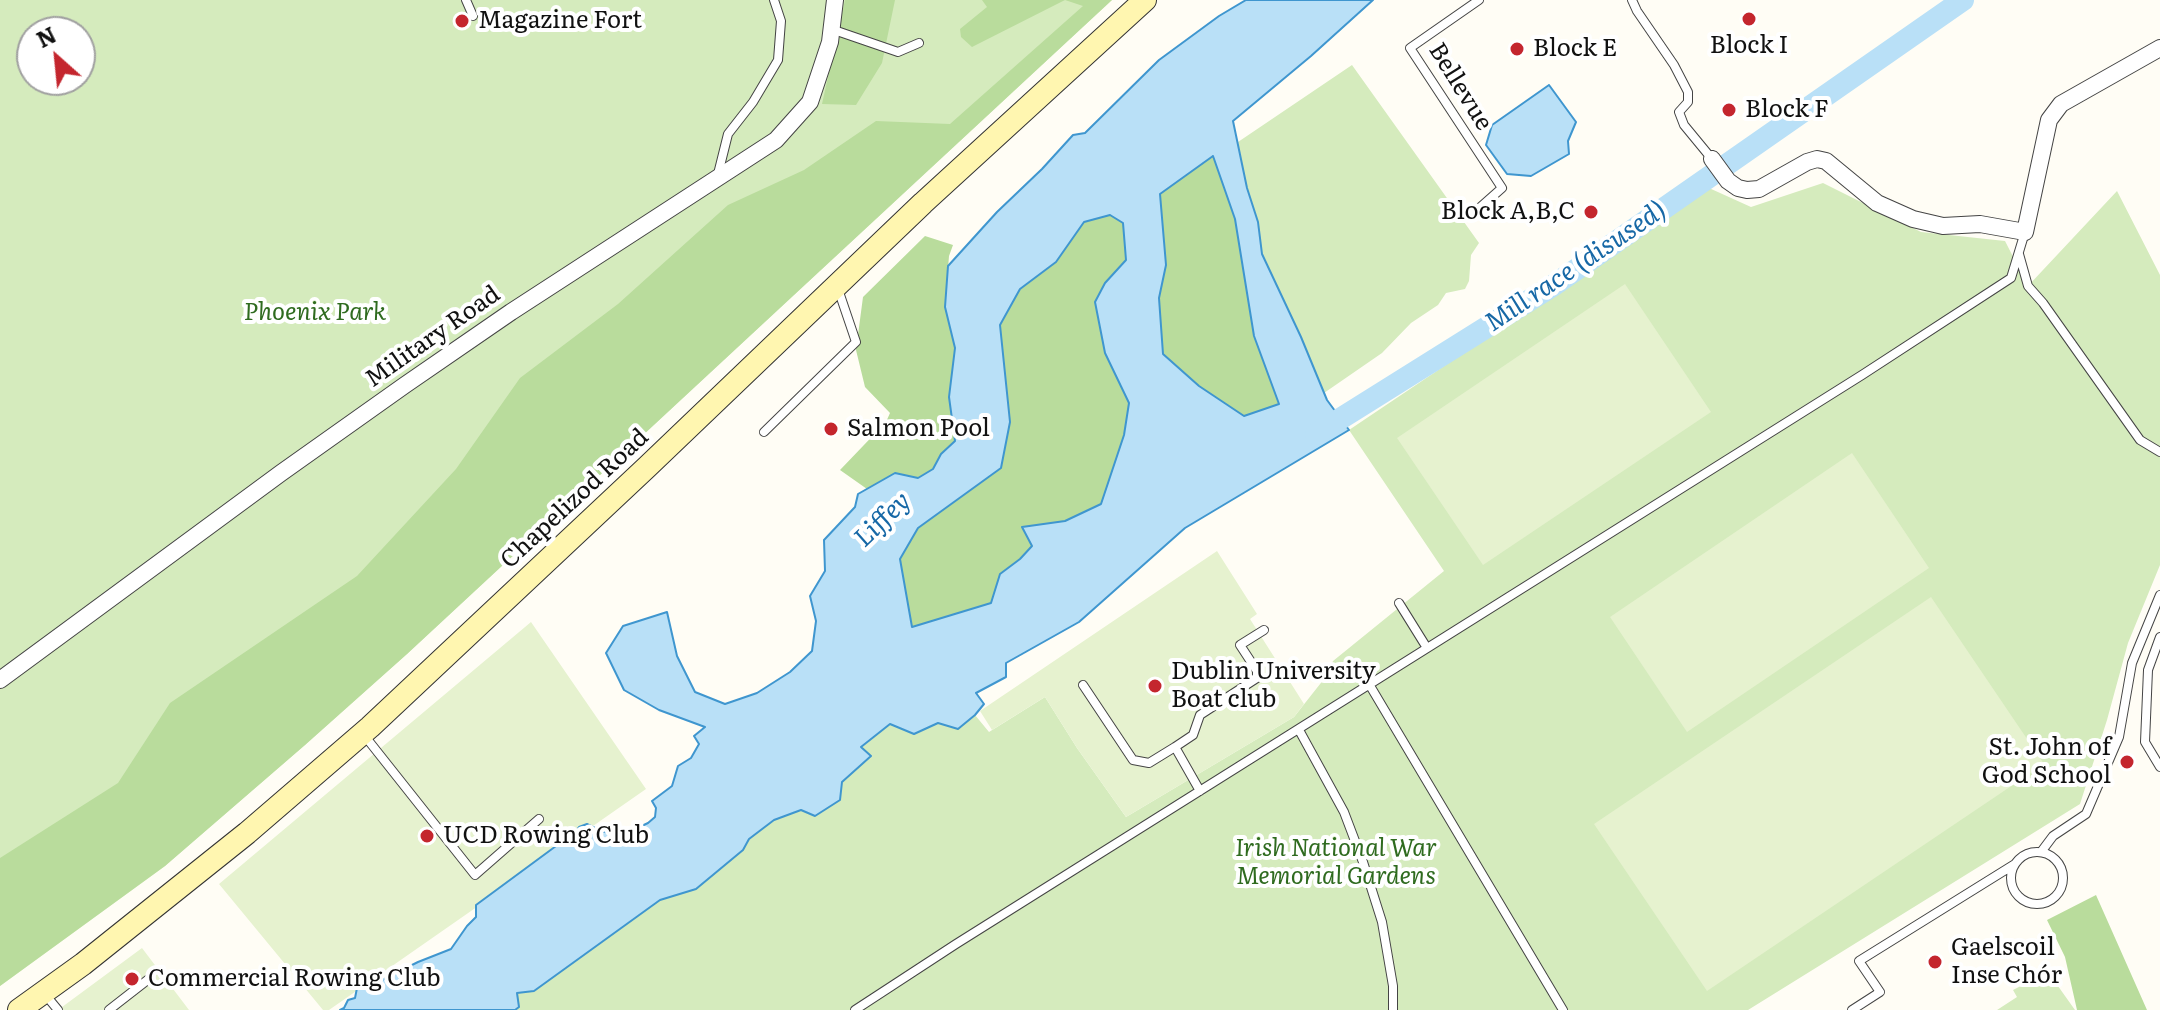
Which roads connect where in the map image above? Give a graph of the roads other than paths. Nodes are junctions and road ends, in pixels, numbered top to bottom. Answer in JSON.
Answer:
{"nodes":[{"id":1,"x":466,"y":0,"type":"edge"},
{"id":2,"x":774,"y":0,"type":"edge"},
{"id":3,"x":835,"y":0,"type":"edge"},
{"id":4,"x":1145,"y":0,"type":"edge"},
{"id":5,"x":1479,"y":0,"type":"edge"},
{"id":6,"x":1632,"y":0,"type":"edge"},
{"id":7,"x":473,"y":16,"type":"dead end"},
{"id":8,"x":831,"y":29,"type":"junction"},
{"id":9,"x":919,"y":43,"type":"dead end"},
{"id":10,"x":2160,"y":48,"type":"edge"},
{"id":11,"x":1712,"y":159,"type":"joint"},
{"id":12,"x":717,"y":179,"type":"junction"},
{"id":13,"x":1476,"y":211,"type":"dead end"},
{"id":14,"x":2025,"y":232,"type":"junction"},
{"id":15,"x":2019,"y":253,"type":"junction"},
{"id":16,"x":837,"y":285,"type":"junction"},
{"id":17,"x":764,"y":432,"type":"dead end"},
{"id":18,"x":2160,"y":452,"type":"edge"},
{"id":19,"x":2160,"y":595,"type":"edge"},
{"id":20,"x":1399,"y":603,"type":"dead end"},
{"id":21,"x":1264,"y":630,"type":"dead end"},
{"id":22,"x":2160,"y":637,"type":"edge"},
{"id":23,"x":1427,"y":648,"type":"junction"},
{"id":24,"x":0,"y":680,"type":"edge"},
{"id":25,"x":1369,"y":684,"type":"junction"},
{"id":26,"x":1083,"y":685,"type":"dead end"},
{"id":27,"x":1299,"y":730,"type":"junction"},
{"id":28,"x":362,"y":734,"type":"junction"},
{"id":29,"x":1175,"y":747,"type":"junction"},
{"id":30,"x":2160,"y":767,"type":"edge"},
{"id":31,"x":1200,"y":791,"type":"junction"},
{"id":32,"x":539,"y":819,"type":"dead end"},
{"id":33,"x":2041,"y":852,"type":"junction"},
{"id":34,"x":2015,"y":864,"type":"junction"},
{"id":35,"x":150,"y":978,"type":"dead end"},
{"id":36,"x":43,"y":992,"type":"junction"},
{"id":37,"x":19,"y":1010,"type":"edge"},
{"id":38,"x":58,"y":1010,"type":"edge"},
{"id":39,"x":109,"y":1010,"type":"edge"},
{"id":40,"x":855,"y":1010,"type":"edge"},
{"id":41,"x":1393,"y":1010,"type":"edge"},
{"id":42,"x":1563,"y":1010,"type":"edge"},
{"id":43,"x":1852,"y":1010,"type":"edge"}],
"edges":[{"from":1,"to":7,"type":"lane"},
{"from":2,"to":12,"type":"lane"},
{"from":3,"to":8,"type":"street","name":"Military Road"},
{"from":4,"to":16,"type":"main road","name":"Chapelizod Road"},
{"from":5,"to":13,"type":"lane","name":"Bellevue"},
{"from":6,"to":11,"type":"lane"},
{"from":8,"to":9,"type":"lane"},
{"from":8,"to":12,"type":"street","name":"Military Road"},
{"from":10,"to":14,"type":"street"},
{"from":11,"to":14,"type":"street"},
{"from":12,"to":24,"type":"street","name":"Military Road"},
{"from":14,"to":15,"type":"lane"},
{"from":15,"to":18,"type":"lane"},
{"from":15,"to":23,"type":"lane"},
{"from":16,"to":17,"type":"lane"},
{"from":16,"to":28,"type":"main road","name":"Chapelizod Road"},
{"from":19,"to":33,"type":"lane"},
{"from":20,"to":23,"type":"lane"},
{"from":21,"to":29,"type":"lane"},
{"from":22,"to":30,"type":"lane"},
{"from":23,"to":25,"type":"lane"},
{"from":25,"to":27,"type":"lane"},
{"from":25,"to":42,"type":"lane"},
{"from":26,"to":29,"type":"lane"},
{"from":27,"to":31,"type":"lane"},
{"from":27,"to":41,"type":"lane"},
{"from":28,"to":32,"type":"lane"},
{"from":28,"to":36,"type":"main road","name":"Chapelizod Road"},
{"from":29,"to":31,"type":"lane"},
{"from":31,"to":40,"type":"lane"},
{"from":33,"to":34,"type":"lane"},
{"from":33,"to":34,"type":"lane"},
{"from":34,"to":43,"type":"lane"},
{"from":35,"to":39,"type":"lane"},
{"from":36,"to":37,"type":"main road","name":"Chapelizod Road"},
{"from":36,"to":38,"type":"lane"}]}
